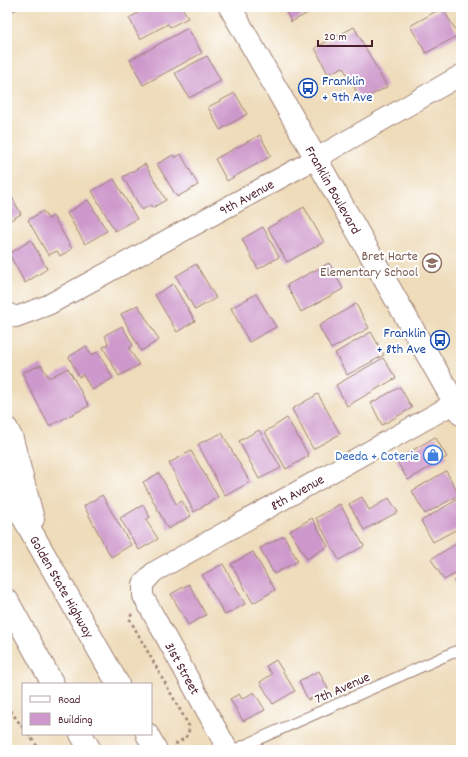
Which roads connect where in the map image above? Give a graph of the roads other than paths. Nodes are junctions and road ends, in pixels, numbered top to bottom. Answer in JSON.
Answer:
{"nodes":[{"id":1,"x":230,"y":7,"type":"edge"},
{"id":2,"x":461,"y":75,"type":"edge"},
{"id":3,"x":317,"y":158,"type":"junction"},
{"id":4,"x":7,"y":313,"type":"edge"},
{"id":5,"x":458,"y":409,"type":"edge"},
{"id":6,"x":7,"y":429,"type":"edge"},
{"id":7,"x":7,"y":489,"type":"edge"},
{"id":8,"x":41,"y":547,"type":"junction"},
{"id":9,"x":143,"y":584,"type":"joint"},
{"id":10,"x":7,"y":600,"type":"edge"},
{"id":11,"x":461,"y":649,"type":"edge"},
{"id":12,"x":52,"y":683,"type":"edge"},
{"id":13,"x":117,"y":683,"type":"edge"},
{"id":14,"x":82,"y":735,"type":"edge"},
{"id":15,"x":148,"y":735,"type":"edge"},
{"id":16,"x":163,"y":748,"type":"edge"},
{"id":17,"x":90,"y":750,"type":"edge"},
{"id":18,"x":228,"y":750,"type":"edge"},
{"id":19,"x":234,"y":750,"type":"edge"}],
"edges":[{"from":1,"to":3,"type":"main road","name":"Franklin Boulevard"},
{"from":2,"to":3,"type":"street","name":"9th Avenue"},
{"from":3,"to":4,"type":"street","name":"9th Avenue"},
{"from":3,"to":5,"type":"main road","name":"Franklin Boulevard"},
{"from":5,"to":9,"type":"street","name":"8th Avenue"},
{"from":6,"to":8,"type":"main road"},
{"from":7,"to":8,"type":"main road","name":"Golden State Highway"},
{"from":8,"to":13,"type":"main road","name":"Golden State Highway"},
{"from":9,"to":18,"type":"street","name":"31st Street"},
{"from":10,"to":12,"type":"main road"},
{"from":11,"to":19,"type":"lane","name":"7th Avenue"},
{"from":14,"to":17,"type":"main road"},
{"from":15,"to":16,"type":"main road"}]}
